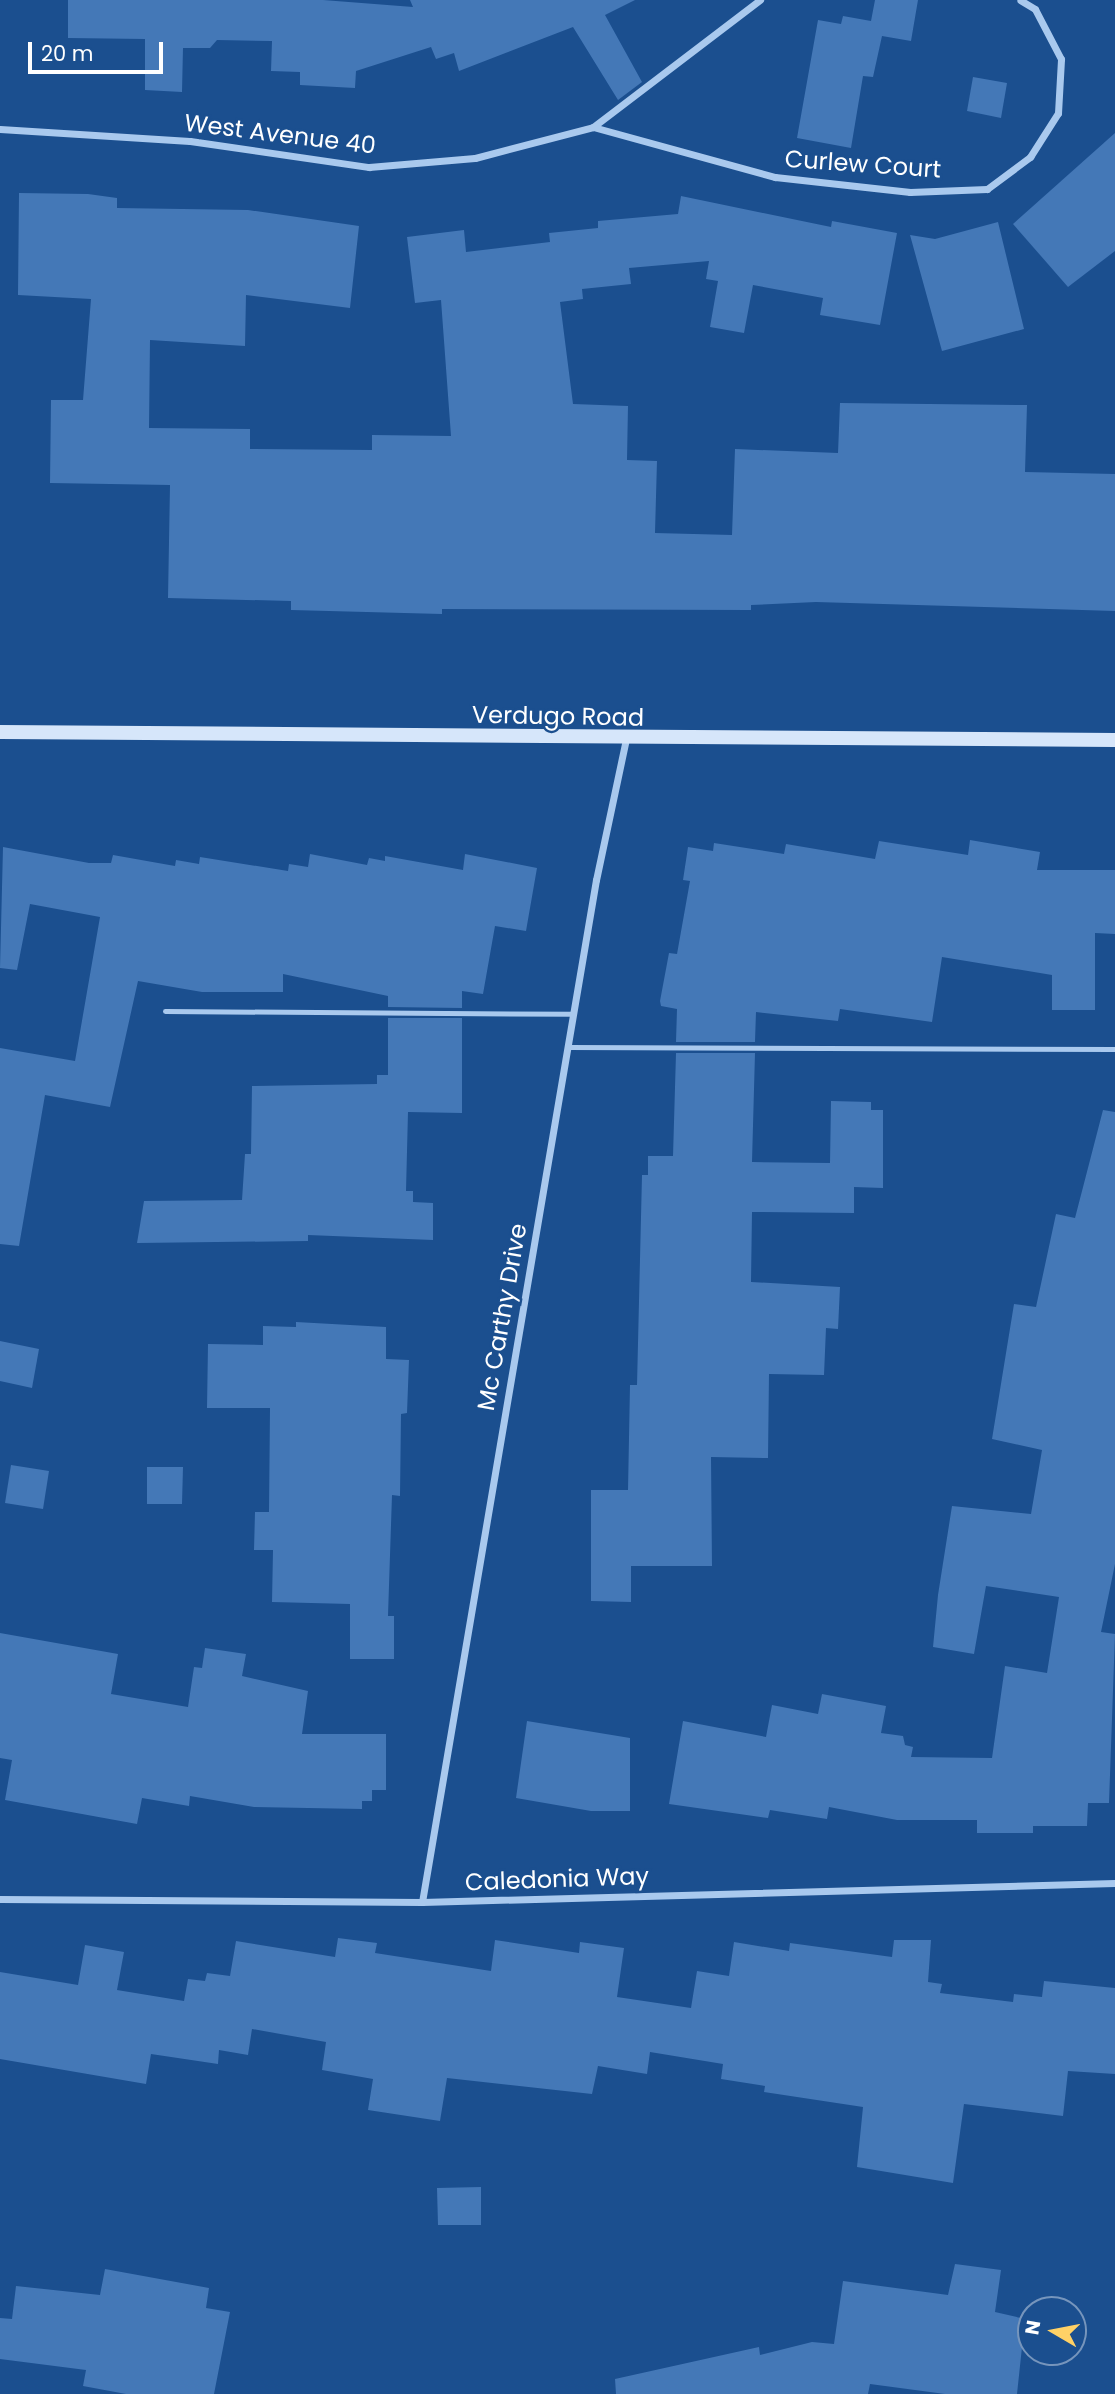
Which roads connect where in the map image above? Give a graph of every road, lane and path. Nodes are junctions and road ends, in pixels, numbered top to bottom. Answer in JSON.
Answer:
{"nodes":[{"id":1,"x":760,"y":0,"type":"edge"},
{"id":2,"x":1020,"y":0,"type":"edge"},
{"id":3,"x":593,"y":127,"type":"junction"},
{"id":4,"x":0,"y":128,"type":"edge"},
{"id":5,"x":0,"y":732,"type":"edge"},
{"id":6,"x":626,"y":740,"type":"junction"},
{"id":7,"x":1115,"y":740,"type":"edge"},
{"id":8,"x":165,"y":1011,"type":"dead end"},
{"id":9,"x":573,"y":1014,"type":"junction"},
{"id":10,"x":568,"y":1047,"type":"junction"},
{"id":11,"x":1115,"y":1049,"type":"edge"},
{"id":12,"x":1115,"y":1883,"type":"edge"},
{"id":13,"x":0,"y":1899,"type":"edge"},
{"id":14,"x":422,"y":1902,"type":"junction"}],
"edges":[{"from":1,"to":3,"type":"street","name":"West Avenue 40"},
{"from":2,"to":3,"type":"street","name":"Curlew Court"},
{"from":3,"to":4,"type":"street","name":"West Avenue 40"},
{"from":5,"to":6,"type":"main road","name":"Verdugo Road"},
{"from":6,"to":7,"type":"main road","name":"Verdugo Road"},
{"from":6,"to":9,"type":"street","name":"Mc Carthy Drive"},
{"from":8,"to":9,"type":"lane"},
{"from":9,"to":10,"type":"street","name":"Mc Carthy Drive"},
{"from":10,"to":11,"type":"lane"},
{"from":10,"to":14,"type":"street","name":"Mc Carthy Drive"},
{"from":12,"to":14,"type":"street","name":"Caledonia Way"},
{"from":13,"to":14,"type":"street","name":"Caledonia Way"}]}
